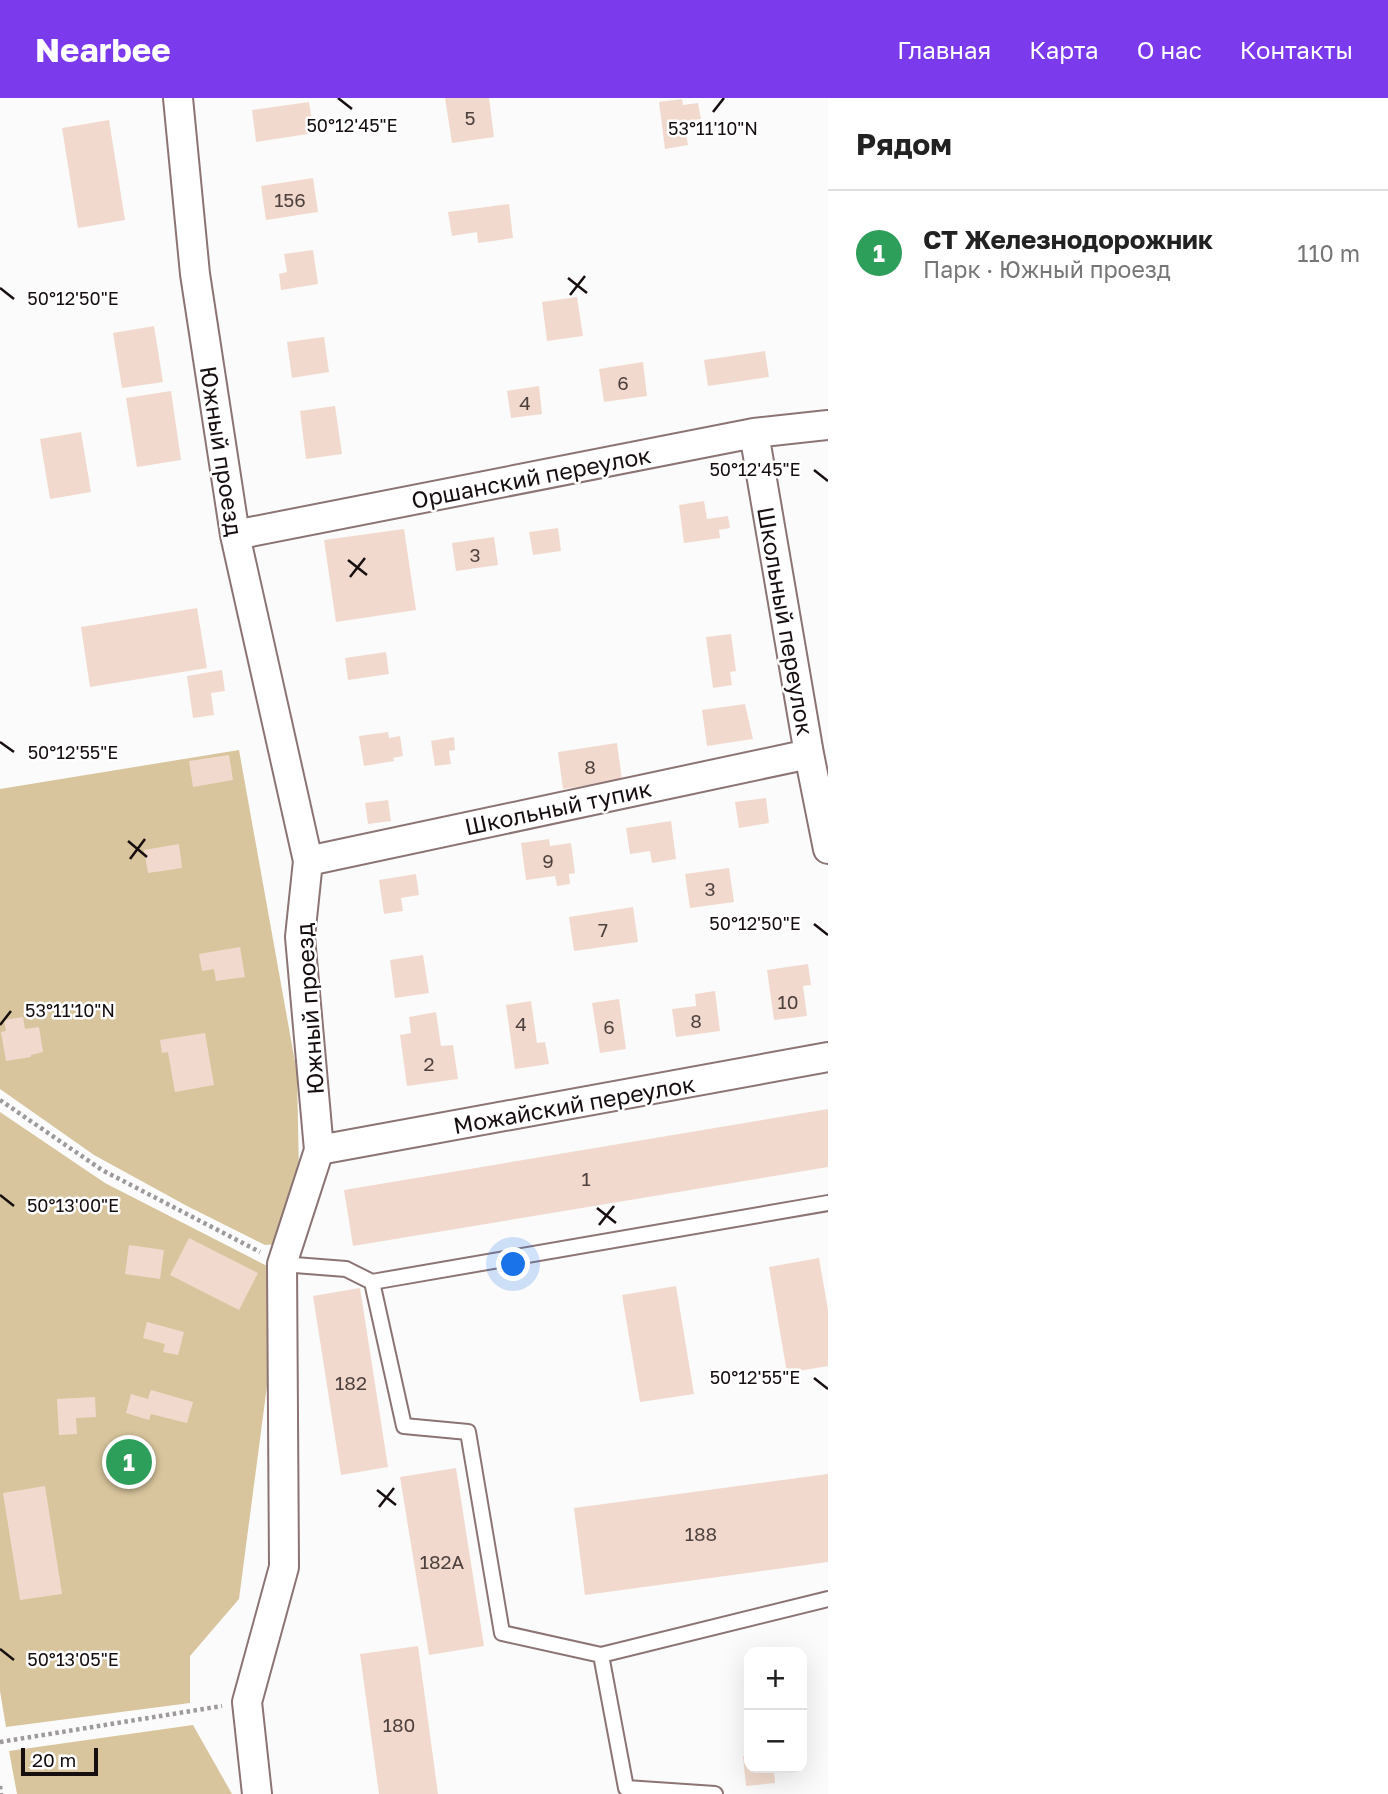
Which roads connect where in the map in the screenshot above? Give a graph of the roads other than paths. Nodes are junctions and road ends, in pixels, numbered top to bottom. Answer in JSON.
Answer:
{"nodes":[{"id":1,"x":178,"y":98,"type":"edge"},
{"id":2,"x":828,"y":425,"type":"edge"},
{"id":3,"x":754,"y":433,"type":"junction"},
{"id":4,"x":234,"y":534,"type":"junction"},
{"id":5,"x":809,"y":754,"type":"junction"},
{"id":6,"x":828,"y":849,"type":"edge"},
{"id":7,"x":308,"y":861,"type":"junction"},
{"id":8,"x":828,"y":1057,"type":"edge"},
{"id":9,"x":319,"y":1150,"type":"junction"},
{"id":10,"x":828,"y":1203,"type":"edge"},
{"id":11,"x":282,"y":1264,"type":"junction"},
{"id":12,"x":372,"y":1282,"type":"junction"},
{"id":13,"x":828,"y":1599,"type":"edge"},
{"id":14,"x":601,"y":1655,"type":"junction"},
{"id":15,"x":257,"y":1794,"type":"edge"},
{"id":16,"x":715,"y":1794,"type":"edge"}],
"edges":[{"from":1,"to":4,"type":"street","name":"Южный проезд"},
{"from":2,"to":3,"type":"street","name":"Оршанский переулок"},
{"from":3,"to":4,"type":"street","name":"Оршанский переулок"},
{"from":3,"to":5,"type":"street","name":"Школьный переулок"},
{"from":4,"to":7,"type":"street","name":"Южный проезд"},
{"from":5,"to":6,"type":"street","name":"Школьный переулок"},
{"from":5,"to":7,"type":"street","name":"Школьный тупик"},
{"from":7,"to":9,"type":"street","name":"Южный проезд"},
{"from":8,"to":9,"type":"street","name":"Можайский переулок"},
{"from":9,"to":11,"type":"street","name":"Южный проезд"},
{"from":10,"to":12,"type":"lane"},
{"from":11,"to":12,"type":"lane"},
{"from":11,"to":15,"type":"street","name":"Южный проезд"},
{"from":12,"to":14,"type":"lane"},
{"from":13,"to":14,"type":"lane"},
{"from":14,"to":16,"type":"lane"}]}
